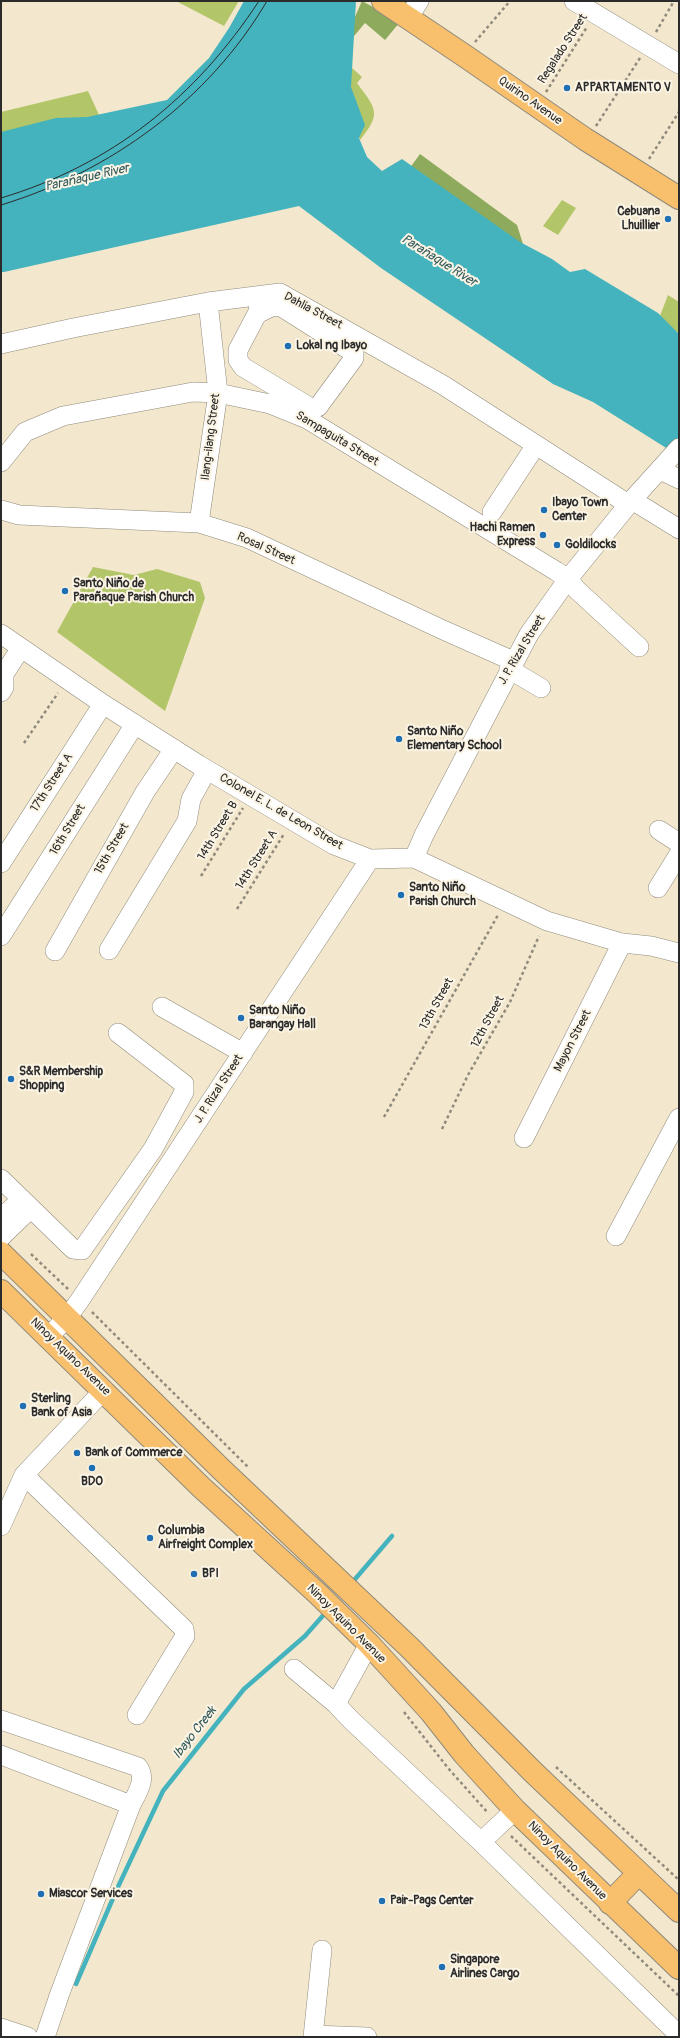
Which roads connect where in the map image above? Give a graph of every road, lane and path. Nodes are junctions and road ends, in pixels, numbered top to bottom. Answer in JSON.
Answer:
{"nodes":[{"id":1,"x":383,"y":1,"type":"edge"},
{"id":2,"x":510,"y":1,"type":"edge"},
{"id":3,"x":574,"y":1,"type":"edge"},
{"id":4,"x":674,"y":1,"type":"edge"},
{"id":5,"x":414,"y":10,"type":"edge"},
{"id":6,"x":596,"y":14,"type":"junction"},
{"id":7,"x":649,"y":44,"type":"junction"},
{"id":8,"x":465,"y":56,"type":"junction"},
{"id":9,"x":679,"y":64,"type":"edge"},
{"id":10,"x":536,"y":106,"type":"junction"},
{"id":11,"x":679,"y":112,"type":"edge"},
{"id":12,"x":585,"y":139,"type":"junction"},
{"id":13,"x":639,"y":174,"type":"junction"},
{"id":14,"x":679,"y":198,"type":"edge"},
{"id":15,"x":263,"y":295,"type":"junction"},
{"id":16,"x":208,"y":302,"type":"junction"},
{"id":17,"x":257,"y":314,"type":"junction"},
{"id":18,"x":1,"y":344,"type":"edge"},
{"id":19,"x":218,"y":393,"type":"junction"},
{"id":20,"x":536,"y":445,"type":"junction"},
{"id":21,"x":669,"y":460,"type":"edge"},
{"id":22,"x":1,"y":462,"type":"edge"},
{"id":23,"x":679,"y":479,"type":"edge"},
{"id":24,"x":630,"y":502,"type":"junction"},
{"id":25,"x":1,"y":510,"type":"edge"},
{"id":26,"x":492,"y":512,"type":"dead end"},
{"id":27,"x":199,"y":523,"type":"junction"},
{"id":28,"x":679,"y":529,"type":"edge"},
{"id":29,"x":568,"y":579,"type":"junction"},
{"id":30,"x":1,"y":634,"type":"edge"},
{"id":31,"x":639,"y":647,"type":"dead end"},
{"id":32,"x":21,"y":648,"type":"junction"},
{"id":33,"x":511,"y":665,"type":"junction"},
{"id":34,"x":67,"y":679,"type":"junction"},
{"id":35,"x":541,"y":688,"type":"dead end"},
{"id":36,"x":1,"y":692,"type":"edge"},
{"id":37,"x":103,"y":704,"type":"junction"},
{"id":38,"x":135,"y":724,"type":"junction"},
{"id":39,"x":24,"y":743,"type":"dead end"},
{"id":40,"x":174,"y":749,"type":"junction"},
{"id":41,"x":207,"y":770,"type":"junction"},
{"id":42,"x":250,"y":796,"type":"junction"},
{"id":43,"x":292,"y":820,"type":"junction"},
{"id":44,"x":659,"y":830,"type":"dead end"},
{"id":45,"x":679,"y":843,"type":"edge"},
{"id":46,"x":679,"y":854,"type":"edge"},
{"id":47,"x":414,"y":858,"type":"junction"},
{"id":48,"x":370,"y":859,"type":"junction"},
{"id":49,"x":1,"y":863,"type":"edge"},
{"id":50,"x":201,"y":876,"type":"dead end"},
{"id":51,"x":658,"y":888,"type":"dead end"},
{"id":52,"x":506,"y":901,"type":"junction"},
{"id":53,"x":237,"y":909,"type":"dead end"},
{"id":54,"x":547,"y":921,"type":"junction"},
{"id":55,"x":1,"y":936,"type":"edge"},
{"id":56,"x":622,"y":943,"type":"junction"},
{"id":57,"x":109,"y":950,"type":"dead end"},
{"id":58,"x":55,"y":951,"type":"dead end"},
{"id":59,"x":679,"y":953,"type":"edge"},
{"id":60,"x":162,"y":1007,"type":"dead end"},
{"id":61,"x":118,"y":1033,"type":"dead end"},
{"id":62,"x":243,"y":1053,"type":"junction"},
{"id":63,"x":384,"y":1117,"type":"dead end"},
{"id":64,"x":679,"y":1118,"type":"edge"},
{"id":65,"x":442,"y":1129,"type":"dead end"},
{"id":66,"x":524,"y":1138,"type":"dead end"},
{"id":67,"x":1,"y":1179,"type":"edge"},
{"id":68,"x":26,"y":1203,"type":"junction"},
{"id":69,"x":1,"y":1218,"type":"edge"},
{"id":70,"x":616,"y":1236,"type":"dead end"},
{"id":71,"x":1,"y":1237,"type":"edge"},
{"id":72,"x":1,"y":1253,"type":"edge"},
{"id":73,"x":1,"y":1291,"type":"edge"},
{"id":74,"x":66,"y":1319,"type":"junction"},
{"id":75,"x":49,"y":1336,"type":"junction"},
{"id":76,"x":104,"y":1390,"type":"junction"},
{"id":77,"x":24,"y":1475,"type":"junction"},
{"id":78,"x":1,"y":1526,"type":"edge"},
{"id":79,"x":369,"y":1644,"type":"junction"},
{"id":80,"x":294,"y":1669,"type":"dead end"},
{"id":81,"x":336,"y":1704,"type":"junction"},
{"id":82,"x":136,"y":1715,"type":"dead end"},
{"id":83,"x":1,"y":1720,"type":"edge"},
{"id":84,"x":1,"y":1755,"type":"edge"},
{"id":85,"x":131,"y":1805,"type":"junction"},
{"id":86,"x":598,"y":1805,"type":"dead end"},
{"id":87,"x":515,"y":1810,"type":"junction"},
{"id":88,"x":481,"y":1842,"type":"junction"},
{"id":89,"x":639,"y":1873,"type":"junction"},
{"id":90,"x":679,"y":1880,"type":"edge"},
{"id":91,"x":610,"y":1903,"type":"junction"},
{"id":92,"x":679,"y":1911,"type":"edge"},
{"id":93,"x":322,"y":1950,"type":"dead end"},
{"id":94,"x":679,"y":1968,"type":"edge"},
{"id":95,"x":1,"y":2028,"type":"edge"},
{"id":96,"x":313,"y":2036,"type":"edge"},
{"id":97,"x":679,"y":2036,"type":"edge"},
{"id":98,"x":28,"y":2037,"type":"edge"},
{"id":99,"x":45,"y":2037,"type":"edge"},
{"id":100,"x":367,"y":2037,"type":"edge"}],
"edges":[{"from":1,"to":5,"type":"main road","name":"Quirino Avenue"},
{"from":2,"to":8,"type":"path"},
{"from":3,"to":6,"type":"street"},
{"from":4,"to":7,"type":"path"},
{"from":5,"to":8,"type":"main road","name":"Quirino Avenue"},
{"from":6,"to":7,"type":"street"},
{"from":6,"to":10,"type":"path","name":"Regalado Street"},
{"from":7,"to":9,"type":"street"},
{"from":7,"to":12,"type":"path"},
{"from":8,"to":10,"type":"main road","name":"Quirino Avenue"},
{"from":10,"to":12,"type":"main road","name":"Quirino Avenue"},
{"from":11,"to":13,"type":"path"},
{"from":12,"to":13,"type":"main road","name":"Quirino Avenue"},
{"from":13,"to":14,"type":"main road","name":"Quirino Avenue"},
{"from":15,"to":16,"type":"street","name":"Dahlia Street"},
{"from":15,"to":17,"type":"street"},
{"from":15,"to":20,"type":"street","name":"Dahlia Street"},
{"from":16,"to":18,"type":"street","name":"Dahlia Street"},
{"from":16,"to":19,"type":"street","name":"Ilang-ilang Street"},
{"from":17,"to":17,"type":"street"},
{"from":19,"to":22,"type":"street","name":"Sampaguita Street"},
{"from":19,"to":27,"type":"street","name":"Ilang-ilang Street"},
{"from":19,"to":29,"type":"street","name":"Sampaguita Street"},
{"from":20,"to":24,"type":"street","name":"Dahlia Street"},
{"from":20,"to":26,"type":"street"},
{"from":21,"to":23,"type":"street"},
{"from":21,"to":24,"type":"street","name":"J. P. Rizal Street"},
{"from":24,"to":28,"type":"street","name":"Dahlia Street"},
{"from":24,"to":29,"type":"street","name":"J. P. Rizal Street"},
{"from":25,"to":27,"type":"street","name":"Rosal Street"},
{"from":27,"to":33,"type":"street","name":"Rosal Street"},
{"from":29,"to":31,"type":"street","name":"Sampaguita Street"},
{"from":29,"to":33,"type":"street","name":"J. P. Rizal Street"},
{"from":30,"to":32,"type":"street","name":"Colonel E. L. de Leon Street"},
{"from":32,"to":34,"type":"street","name":"Colonel E. L. de Leon Street"},
{"from":32,"to":36,"type":"street"},
{"from":33,"to":35,"type":"street","name":"Rosal Street"},
{"from":33,"to":47,"type":"street","name":"J. P. Rizal Street"},
{"from":34,"to":37,"type":"street","name":"Colonel E. L. de Leon Street"},
{"from":34,"to":39,"type":"path"},
{"from":37,"to":38,"type":"street","name":"Colonel E. L. de Leon Street"},
{"from":37,"to":49,"type":"street","name":"17th Street A"},
{"from":38,"to":40,"type":"street","name":"Colonel E. L. de Leon Street"},
{"from":38,"to":55,"type":"street","name":"16th Street"},
{"from":40,"to":41,"type":"street","name":"Colonel E. L. de Leon Street"},
{"from":40,"to":58,"type":"street","name":"15th Street"},
{"from":41,"to":42,"type":"street","name":"Colonel E. L. de Leon Street"},
{"from":41,"to":57,"type":"street"},
{"from":42,"to":43,"type":"street","name":"Colonel E. L. de Leon Street"},
{"from":42,"to":50,"type":"path","name":"14th Street B"},
{"from":43,"to":48,"type":"street","name":"Colonel E. L. de Leon Street"},
{"from":43,"to":53,"type":"path","name":"14th Street A"},
{"from":44,"to":45,"type":"street"},
{"from":46,"to":51,"type":"street"},
{"from":47,"to":48,"type":"street","name":"Colonel E. L. de Leon Street"},
{"from":47,"to":52,"type":"street","name":"Colonel E. L. de Leon Street"},
{"from":48,"to":62,"type":"street","name":"J. P. Rizal Street"},
{"from":52,"to":54,"type":"street","name":"Colonel E. L. de Leon Street"},
{"from":52,"to":63,"type":"path","name":"13th Street"},
{"from":54,"to":56,"type":"street","name":"Colonel E. L. de Leon Street"},
{"from":54,"to":65,"type":"path","name":"12th Street"},
{"from":56,"to":59,"type":"street","name":"Colonel E. L. de Leon Street"},
{"from":56,"to":66,"type":"street","name":"Mayon Street"},
{"from":60,"to":62,"type":"street"},
{"from":61,"to":68,"type":"street"},
{"from":62,"to":74,"type":"street","name":"J. P. Rizal Street"},
{"from":64,"to":70,"type":"street"},
{"from":67,"to":68,"type":"street"},
{"from":68,"to":69,"type":"street"},
{"from":68,"to":71,"type":"street"},
{"from":72,"to":74,"type":"main road","name":"Ninoy Aquino Avenue"},
{"from":73,"to":75,"type":"main road","name":"Ninoy Aquino Avenue"},
{"from":74,"to":75,"type":"street","name":"J. P. Rizal Street"},
{"from":74,"to":89,"type":"main road","name":"Ninoy Aquino Avenue"},
{"from":75,"to":76,"type":"main road","name":"Ninoy Aquino Avenue"},
{"from":76,"to":77,"type":"street"},
{"from":76,"to":79,"type":"main road","name":"Ninoy Aquino Avenue"},
{"from":77,"to":78,"type":"street"},
{"from":77,"to":82,"type":"street"},
{"from":79,"to":81,"type":"street"},
{"from":79,"to":87,"type":"main road","name":"Ninoy Aquino Avenue"},
{"from":80,"to":81,"type":"street"},
{"from":81,"to":88,"type":"street"},
{"from":83,"to":85,"type":"street"},
{"from":84,"to":85,"type":"street"},
{"from":85,"to":99,"type":"street"},
{"from":86,"to":90,"type":"path"},
{"from":87,"to":88,"type":"street"},
{"from":87,"to":91,"type":"main road","name":"Ninoy Aquino Avenue"},
{"from":88,"to":97,"type":"street"},
{"from":89,"to":91,"type":"main road"},
{"from":89,"to":92,"type":"main road","name":"Ninoy Aquino Avenue"},
{"from":91,"to":94,"type":"main road","name":"Ninoy Aquino Avenue"},
{"from":93,"to":96,"type":"street"},
{"from":95,"to":98,"type":"street"},
{"from":96,"to":100,"type":"street"}]}
